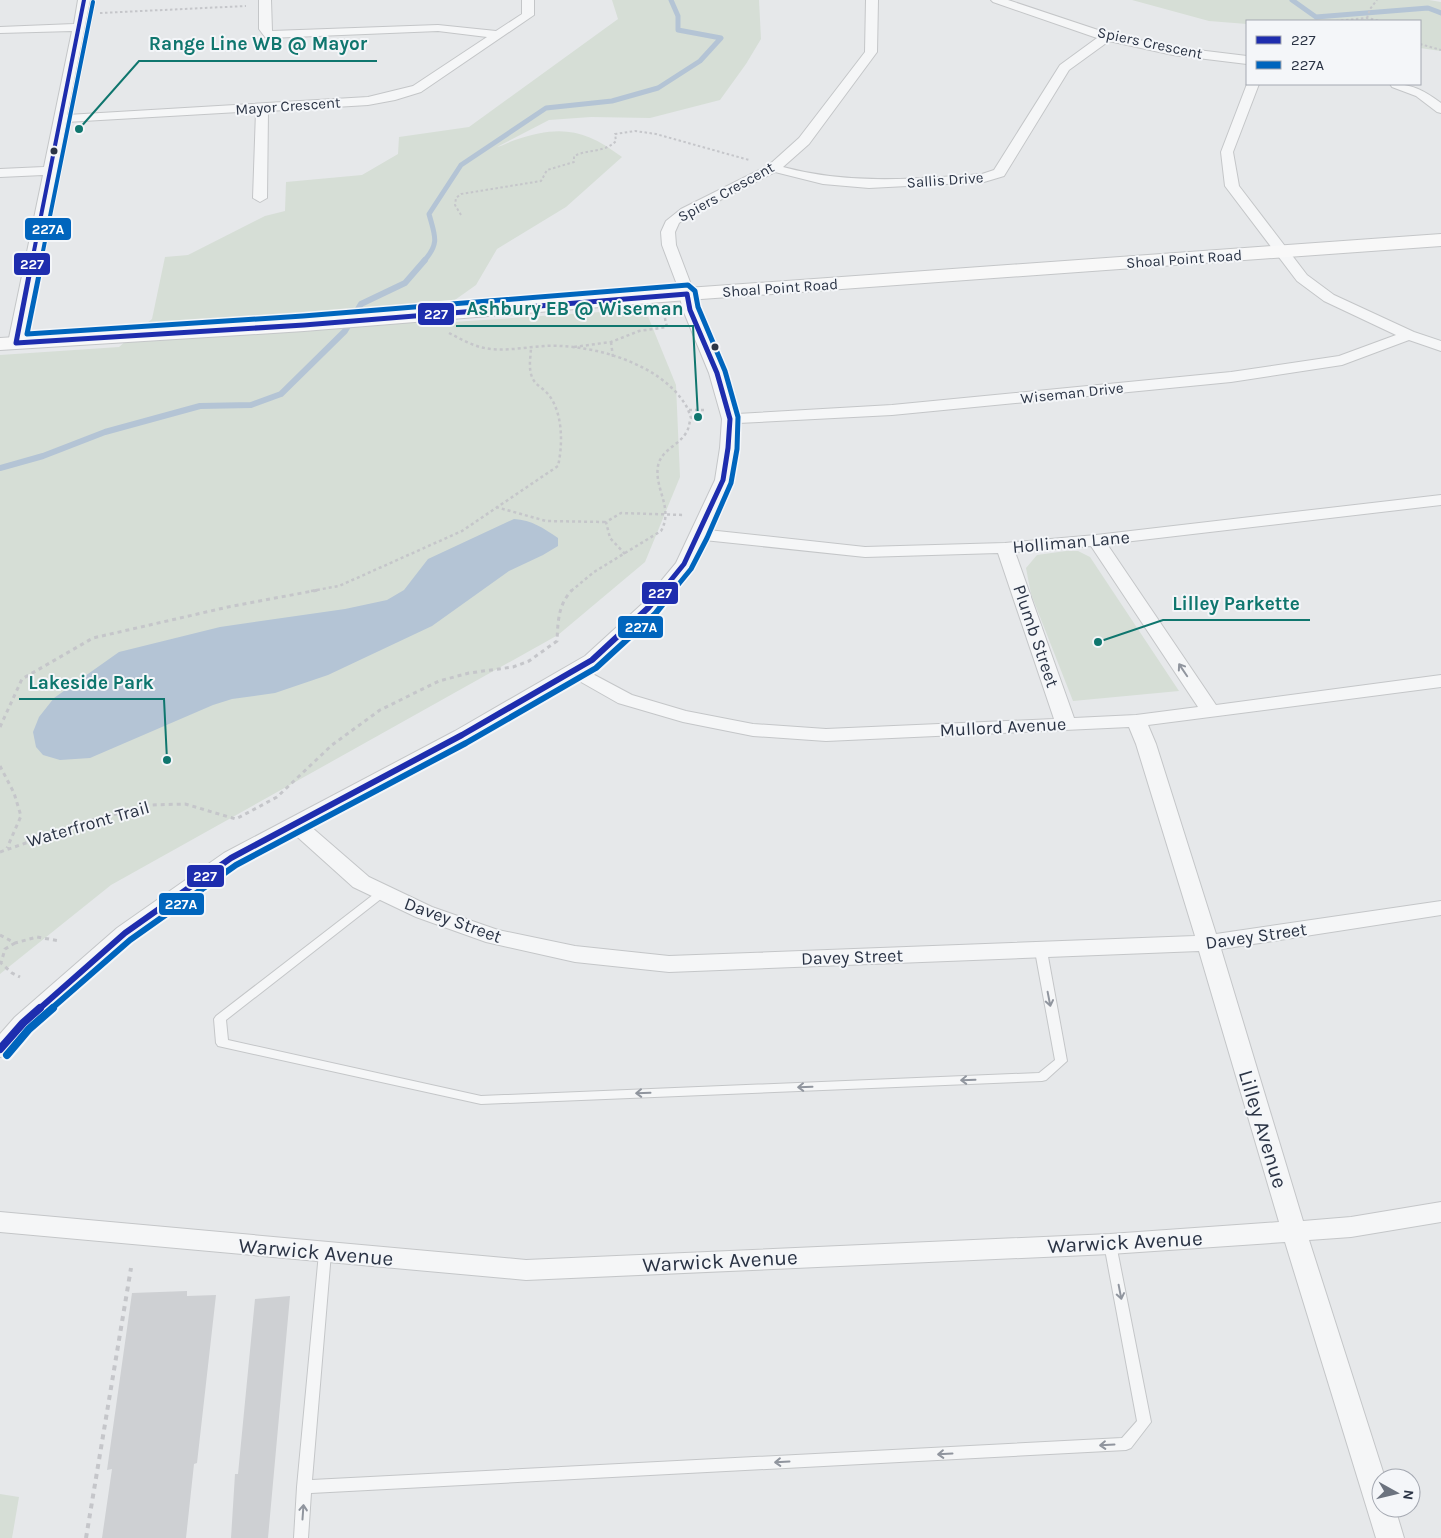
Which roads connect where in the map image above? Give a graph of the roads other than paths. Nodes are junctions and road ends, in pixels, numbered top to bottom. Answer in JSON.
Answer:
{"nodes":[{"id":1,"x":84,"y":0,"type":"edge"},
{"id":2,"x":528,"y":0,"type":"edge"},
{"id":3,"x":872,"y":0,"type":"edge"},
{"id":4,"x":996,"y":0,"type":"edge"},
{"id":5,"x":265,"y":3,"type":"edge"},
{"id":6,"x":79,"y":27,"type":"junction"},
{"id":7,"x":0,"y":30,"type":"edge"},
{"id":8,"x":499,"y":35,"type":"junction"},
{"id":9,"x":1108,"y":36,"type":"junction"},
{"id":10,"x":1246,"y":60,"type":"edge"},
{"id":11,"x":1253,"y":85,"type":"edge"},
{"id":12,"x":1399,"y":85,"type":"edge"},
{"id":13,"x":262,"y":108,"type":"junction"},
{"id":14,"x":1441,"y":108,"type":"edge"},
{"id":15,"x":61,"y":119,"type":"junction"},
{"id":16,"x":774,"y":168,"type":"junction"},
{"id":17,"x":52,"y":171,"type":"junction"},
{"id":18,"x":0,"y":174,"type":"edge"},
{"id":19,"x":260,"y":198,"type":"dead end"},
{"id":20,"x":1441,"y":240,"type":"edge"},
{"id":21,"x":1282,"y":252,"type":"junction"},
{"id":22,"x":686,"y":294,"type":"junction"},
{"id":23,"x":1409,"y":335,"type":"junction"},
{"id":24,"x":8,"y":343,"type":"edge"},
{"id":25,"x":1441,"y":346,"type":"edge"},
{"id":26,"x":730,"y":420,"type":"junction"},
{"id":27,"x":1441,"y":500,"type":"edge"},
{"id":28,"x":699,"y":534,"type":"junction"},
{"id":29,"x":1096,"y":540,"type":"junction"},
{"id":30,"x":1005,"y":548,"type":"junction"},
{"id":31,"x":574,"y":671,"type":"junction"},
{"id":32,"x":1441,"y":681,"type":"edge"},
{"id":33,"x":1210,"y":710,"type":"junction"},
{"id":34,"x":1136,"y":721,"type":"junction"},
{"id":35,"x":1066,"y":724,"type":"junction"},
{"id":36,"x":295,"y":824,"type":"junction"},
{"id":37,"x":382,"y":893,"type":"junction"},
{"id":38,"x":1441,"y":908,"type":"edge"},
{"id":39,"x":1208,"y":943,"type":"junction"},
{"id":40,"x":1041,"y":951,"type":"junction"},
{"id":41,"x":0,"y":1049,"type":"edge"},
{"id":42,"x":1441,"y":1212,"type":"edge"},
{"id":43,"x":0,"y":1222,"type":"edge"},
{"id":44,"x":1294,"y":1231,"type":"junction"},
{"id":45,"x":1110,"y":1244,"type":"junction"},
{"id":46,"x":325,"y":1253,"type":"junction"},
{"id":47,"x":304,"y":1486,"type":"junction"},
{"id":48,"x":301,"y":1538,"type":"edge"},
{"id":49,"x":1390,"y":1538,"type":"edge"}],
"edges":[{"from":1,"to":6,"type":"street"},
{"from":2,"to":8,"type":"street","name":"Mayor Crescent"},
{"from":3,"to":16,"type":"street","name":"Spiers Crescent"},
{"from":4,"to":9,"type":"street","name":"Spiers Crescent"},
{"from":5,"to":8,"type":"street"},
{"from":6,"to":7,"type":"street"},
{"from":6,"to":15,"type":"street"},
{"from":8,"to":13,"type":"street","name":"Mayor Crescent"},
{"from":9,"to":10,"type":"street","name":"Spiers Crescent"},
{"from":9,"to":16,"type":"street","name":"Sallis Drive"},
{"from":11,"to":21,"type":"street"},
{"from":12,"to":14,"type":"street"},
{"from":13,"to":15,"type":"street","name":"Mayor Crescent"},
{"from":13,"to":19,"type":"street"},
{"from":15,"to":17,"type":"street"},
{"from":16,"to":22,"type":"street","name":"Spiers Crescent"},
{"from":17,"to":18,"type":"street"},
{"from":17,"to":24,"type":"street"},
{"from":20,"to":21,"type":"street","name":"Shoal Point Road"},
{"from":21,"to":22,"type":"street","name":"Shoal Point Road"},
{"from":21,"to":23,"type":"street"},
{"from":22,"to":24,"type":"street","name":"Shoal Point Road"},
{"from":22,"to":26,"type":"street"},
{"from":23,"to":25,"type":"street"},
{"from":23,"to":26,"type":"street","name":"Wiseman Drive"},
{"from":26,"to":28,"type":"street"},
{"from":27,"to":29,"type":"street","name":"Holliman Lane"},
{"from":28,"to":30,"type":"street","name":"Holliman Lane"},
{"from":28,"to":31,"type":"street"},
{"from":29,"to":30,"type":"street","name":"Holliman Lane"},
{"from":33,"to":29,"type":"street","one_way":true},
{"from":30,"to":35,"type":"street","name":"Plumb Street"},
{"from":31,"to":35,"type":"street","name":"Mullord Avenue"},
{"from":31,"to":36,"type":"street"},
{"from":32,"to":33,"type":"street","name":"Mullord Avenue"},
{"from":33,"to":34,"type":"street","name":"Mullord Avenue"},
{"from":34,"to":35,"type":"street","name":"Mullord Avenue"},
{"from":34,"to":39,"type":"street","name":"Lilley Avenue"},
{"from":36,"to":37,"type":"street","name":"Davey Street"},
{"from":36,"to":41,"type":"street"},
{"from":37,"to":40,"type":"street","name":"Davey Street"},
{"from":40,"to":37,"type":"lane","one_way":true},
{"from":38,"to":39,"type":"street","name":"Davey Street"},
{"from":39,"to":40,"type":"street","name":"Davey Street"},
{"from":39,"to":44,"type":"street","name":"Lilley Avenue"},
{"from":42,"to":44,"type":"street","name":"Warwick Avenue"},
{"from":43,"to":46,"type":"street","name":"Warwick Avenue"},
{"from":44,"to":45,"type":"street","name":"Warwick Avenue"},
{"from":44,"to":49,"type":"street","name":"Lilley Avenue"},
{"from":45,"to":46,"type":"street","name":"Warwick Avenue"},
{"from":45,"to":47,"type":"lane","one_way":true},
{"from":46,"to":47,"type":"lane"},
{"from":48,"to":47,"type":"lane","one_way":true}]}
